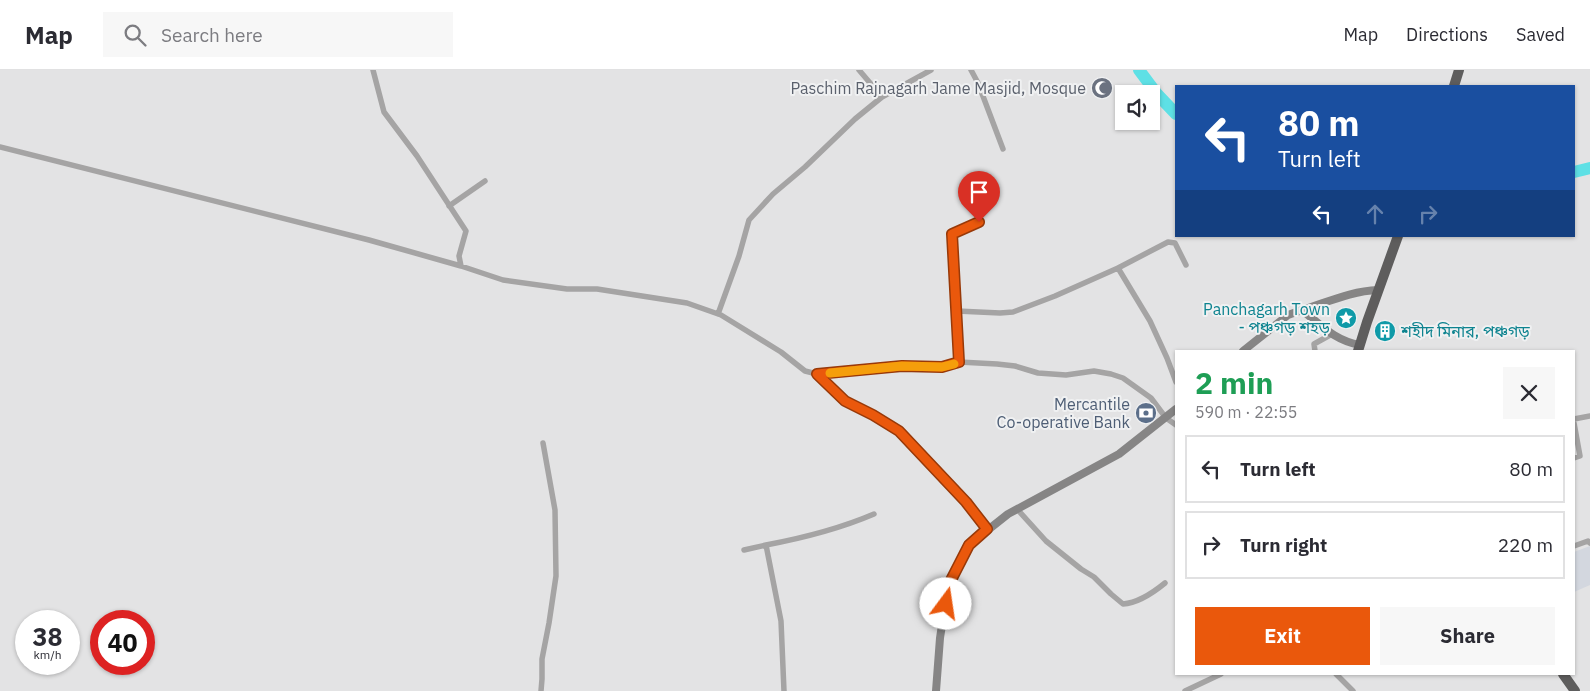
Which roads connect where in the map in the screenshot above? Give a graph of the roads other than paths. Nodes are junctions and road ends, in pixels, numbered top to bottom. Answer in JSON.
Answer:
{"nodes":[{"id":1,"x":372,"y":70,"type":"edge"},
{"id":2,"x":859,"y":70,"type":"edge"},
{"id":3,"x":931,"y":70,"type":"edge"},
{"id":4,"x":971,"y":70,"type":"edge"},
{"id":5,"x":1460,"y":70,"type":"edge"},
{"id":6,"x":1454,"y":85,"type":"edge"},
{"id":7,"x":882,"y":97,"type":"junction"},
{"id":8,"x":0,"y":147,"type":"edge"},
{"id":9,"x":1003,"y":149,"type":"dead end"},
{"id":10,"x":485,"y":182,"type":"dead end"},
{"id":11,"x":449,"y":206,"type":"junction"},
{"id":12,"x":979,"y":222,"type":"dead end"},
{"id":13,"x":1398,"y":237,"type":"edge"},
{"id":14,"x":461,"y":266,"type":"junction"},
{"id":15,"x":1186,"y":266,"type":"dead end"},
{"id":16,"x":1118,"y":268,"type":"junction"},
{"id":17,"x":1378,"y":290,"type":"junction"},
{"id":18,"x":1302,"y":310,"type":"junction"},
{"id":19,"x":957,"y":311,"type":"junction"},
{"id":20,"x":718,"y":314,"type":"junction"},
{"id":21,"x":1332,"y":334,"type":"junction"},
{"id":22,"x":1359,"y":348,"type":"edge"},
{"id":23,"x":1244,"y":350,"type":"edge"},
{"id":24,"x":1315,"y":350,"type":"edge"},
{"id":25,"x":959,"y":362,"type":"junction"},
{"id":26,"x":817,"y":374,"type":"junction"},
{"id":27,"x":1175,"y":379,"type":"edge"},
{"id":28,"x":1175,"y":410,"type":"edge"},
{"id":29,"x":1590,"y":416,"type":"edge"},
{"id":30,"x":1166,"y":418,"type":"junction"},
{"id":31,"x":1575,"y":421,"type":"edge"},
{"id":32,"x":1175,"y":423,"type":"edge"},
{"id":33,"x":1575,"y":427,"type":"edge"},
{"id":34,"x":543,"y":443,"type":"dead end"},
{"id":35,"x":1575,"y":458,"type":"edge"},
{"id":36,"x":1017,"y":509,"type":"junction"},
{"id":37,"x":874,"y":514,"type":"dead end"},
{"id":38,"x":987,"y":529,"type":"junction"},
{"id":39,"x":1590,"y":543,"type":"edge"},
{"id":40,"x":766,"y":545,"type":"junction"},
{"id":41,"x":1575,"y":546,"type":"edge"},
{"id":42,"x":744,"y":550,"type":"dead end"},
{"id":43,"x":1165,"y":583,"type":"dead end"},
{"id":44,"x":1219,"y":675,"type":"edge"},
{"id":45,"x":1337,"y":675,"type":"edge"},
{"id":46,"x":1564,"y":675,"type":"edge"},
{"id":47,"x":541,"y":691,"type":"edge"},
{"id":48,"x":784,"y":691,"type":"edge"},
{"id":49,"x":936,"y":691,"type":"edge"},
{"id":50,"x":1185,"y":691,"type":"edge"},
{"id":51,"x":1353,"y":691,"type":"edge"},
{"id":52,"x":1575,"y":691,"type":"edge"}],
"edges":[{"from":1,"to":11,"type":"street"},
{"from":2,"to":7,"type":"street"},
{"from":3,"to":7,"type":"street"},
{"from":4,"to":9,"type":"street"},
{"from":5,"to":6,"type":"highway"},
{"from":7,"to":20,"type":"street"},
{"from":8,"to":14,"type":"street"},
{"from":10,"to":11,"type":"street"},
{"from":11,"to":14,"type":"street"},
{"from":12,"to":19,"type":"street"},
{"from":13,"to":17,"type":"highway"},
{"from":14,"to":20,"type":"street"},
{"from":15,"to":16,"type":"street"},
{"from":16,"to":19,"type":"street"},
{"from":16,"to":27,"type":"street"},
{"from":17,"to":18,"type":"street"},
{"from":17,"to":22,"type":"highway"},
{"from":18,"to":21,"type":"street"},
{"from":18,"to":23,"type":"street"},
{"from":19,"to":25,"type":"street"},
{"from":20,"to":26,"type":"street"},
{"from":21,"to":22,"type":"street"},
{"from":21,"to":24,"type":"street"},
{"from":25,"to":26,"type":"street"},
{"from":25,"to":30,"type":"street"},
{"from":26,"to":38,"type":"street"},
{"from":28,"to":30,"type":"street"},
{"from":29,"to":31,"type":"street"},
{"from":30,"to":32,"type":"street"},
{"from":30,"to":36,"type":"street"},
{"from":33,"to":35,"type":"street"},
{"from":34,"to":47,"type":"street"},
{"from":36,"to":38,"type":"street"},
{"from":36,"to":43,"type":"street"},
{"from":37,"to":40,"type":"street"},
{"from":38,"to":49,"type":"street"},
{"from":39,"to":41,"type":"street"},
{"from":40,"to":42,"type":"street"},
{"from":40,"to":48,"type":"street"},
{"from":44,"to":50,"type":"street"},
{"from":45,"to":51,"type":"street"},
{"from":46,"to":52,"type":"highway"}]}
